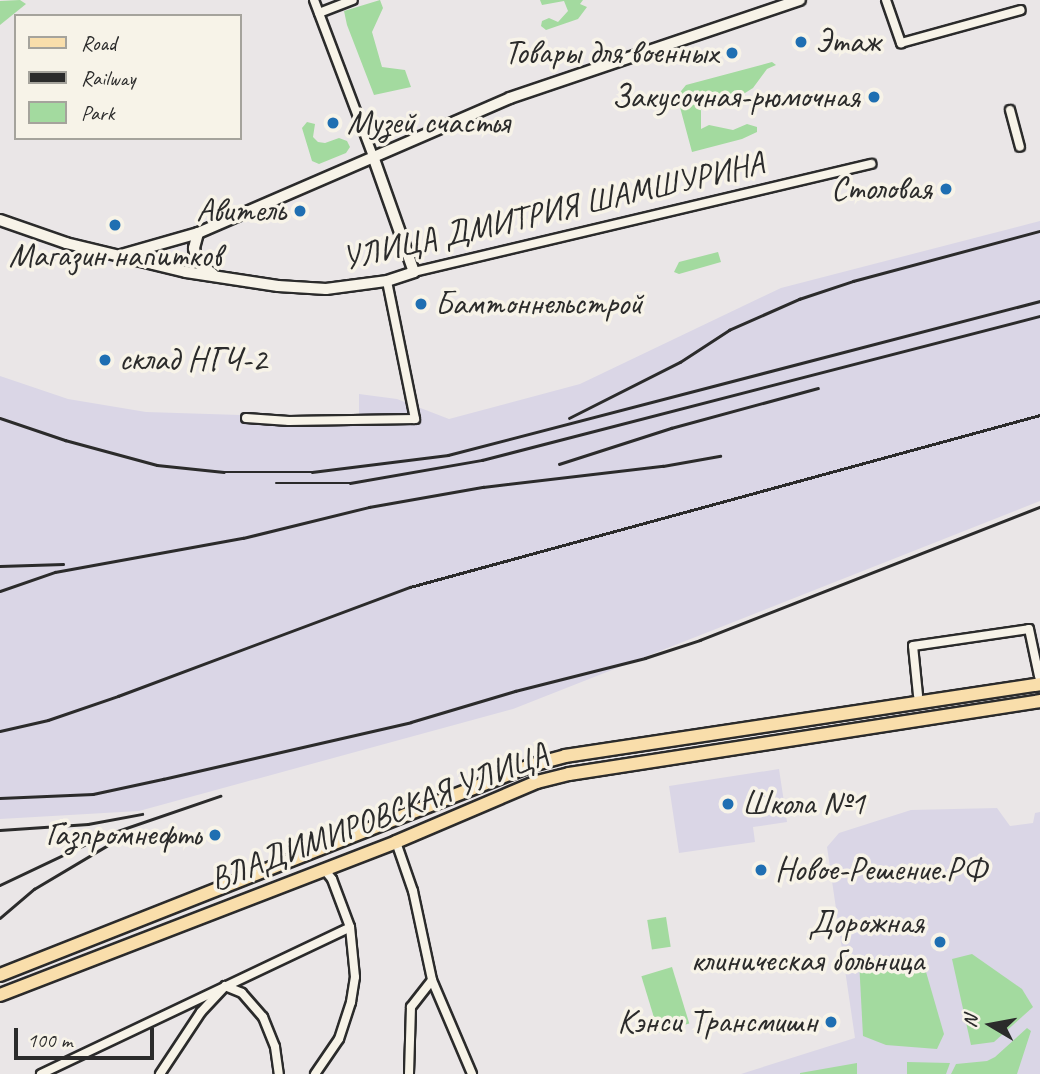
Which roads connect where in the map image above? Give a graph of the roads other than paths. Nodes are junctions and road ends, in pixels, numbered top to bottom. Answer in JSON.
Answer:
{"nodes":[{"id":1,"x":314,"y":0,"type":"edge"},
{"id":2,"x":353,"y":0,"type":"edge"},
{"id":3,"x":800,"y":0,"type":"edge"},
{"id":4,"x":886,"y":0,"type":"edge"},
{"id":5,"x":1021,"y":10,"type":"dead end"},
{"id":6,"x":319,"y":13,"type":"junction"},
{"id":7,"x":1010,"y":110,"type":"dead end"},
{"id":8,"x":1020,"y":147,"type":"dead end"},
{"id":9,"x":374,"y":159,"type":"junction"},
{"id":10,"x":871,"y":164,"type":"dead end"},
{"id":11,"x":0,"y":220,"type":"edge"},
{"id":12,"x":198,"y":233,"type":"junction"},
{"id":13,"x":121,"y":255,"type":"junction"},
{"id":14,"x":414,"y":272,"type":"junction"},
{"id":15,"x":213,"y":274,"type":"junction"},
{"id":16,"x":387,"y":281,"type":"junction"},
{"id":17,"x":246,"y":418,"type":"dead end"},
{"id":18,"x":1039,"y":680,"type":"edge"},
{"id":19,"x":918,"y":695,"type":"dead end"},
{"id":20,"x":1040,"y":701,"type":"edge"},
{"id":21,"x":396,"y":842,"type":"junction"},
{"id":22,"x":324,"y":868,"type":"junction"},
{"id":23,"x":350,"y":927,"type":"junction"},
{"id":24,"x":0,"y":975,"type":"edge"},
{"id":25,"x":432,"y":981,"type":"junction"},
{"id":26,"x":225,"y":986,"type":"junction"},
{"id":27,"x":0,"y":995,"type":"edge"},
{"id":28,"x":41,"y":1074,"type":"edge"},
{"id":29,"x":160,"y":1074,"type":"edge"},
{"id":30,"x":279,"y":1074,"type":"edge"},
{"id":31,"x":315,"y":1074,"type":"edge"},
{"id":32,"x":409,"y":1074,"type":"edge"},
{"id":33,"x":472,"y":1074,"type":"edge"}],
"edges":[{"from":1,"to":6,"type":"street"},
{"from":2,"to":6,"type":"street"},
{"from":3,"to":9,"type":"street"},
{"from":4,"to":5,"type":"street"},
{"from":6,"to":9,"type":"street"},
{"from":7,"to":8,"type":"street"},
{"from":9,"to":12,"type":"street"},
{"from":9,"to":14,"type":"street"},
{"from":10,"to":14,"type":"street","name":"УЛИЦА ДМИТРИЯ ШАМШУРИНА"},
{"from":11,"to":13,"type":"street","name":"УЛИЦА ДМИТРИЯ ШАМШУРИНА"},
{"from":12,"to":13,"type":"street"},
{"from":12,"to":15,"type":"street"},
{"from":13,"to":15,"type":"street","name":"УЛИЦА ДМИТРИЯ ШАМШУРИНА"},
{"from":14,"to":16,"type":"street","name":"УЛИЦА ДМИТРИЯ ШАМШУРИНА"},
{"from":15,"to":16,"type":"street","name":"УЛИЦА ДМИТРИЯ ШАМШУРИНА"},
{"from":16,"to":17,"type":"street"},
{"from":18,"to":19,"type":"street"},
{"from":18,"to":24,"type":"main road","name":"ВЛАДИМИРОВСКАЯ УЛИЦА"},
{"from":20,"to":21,"type":"main road","name":"ВЛАДИМИРОВСКАЯ УЛИЦА"},
{"from":21,"to":22,"type":"main road","name":"ВЛАДИМИРОВСКАЯ УЛИЦА"},
{"from":21,"to":25,"type":"street"},
{"from":22,"to":23,"type":"street"},
{"from":22,"to":27,"type":"main road","name":"ВЛАДИМИРОВСКАЯ УЛИЦА"},
{"from":23,"to":26,"type":"street"},
{"from":23,"to":31,"type":"street"},
{"from":25,"to":32,"type":"street"},
{"from":25,"to":33,"type":"street"},
{"from":26,"to":28,"type":"street"},
{"from":26,"to":29,"type":"street"},
{"from":26,"to":30,"type":"street"}]}
